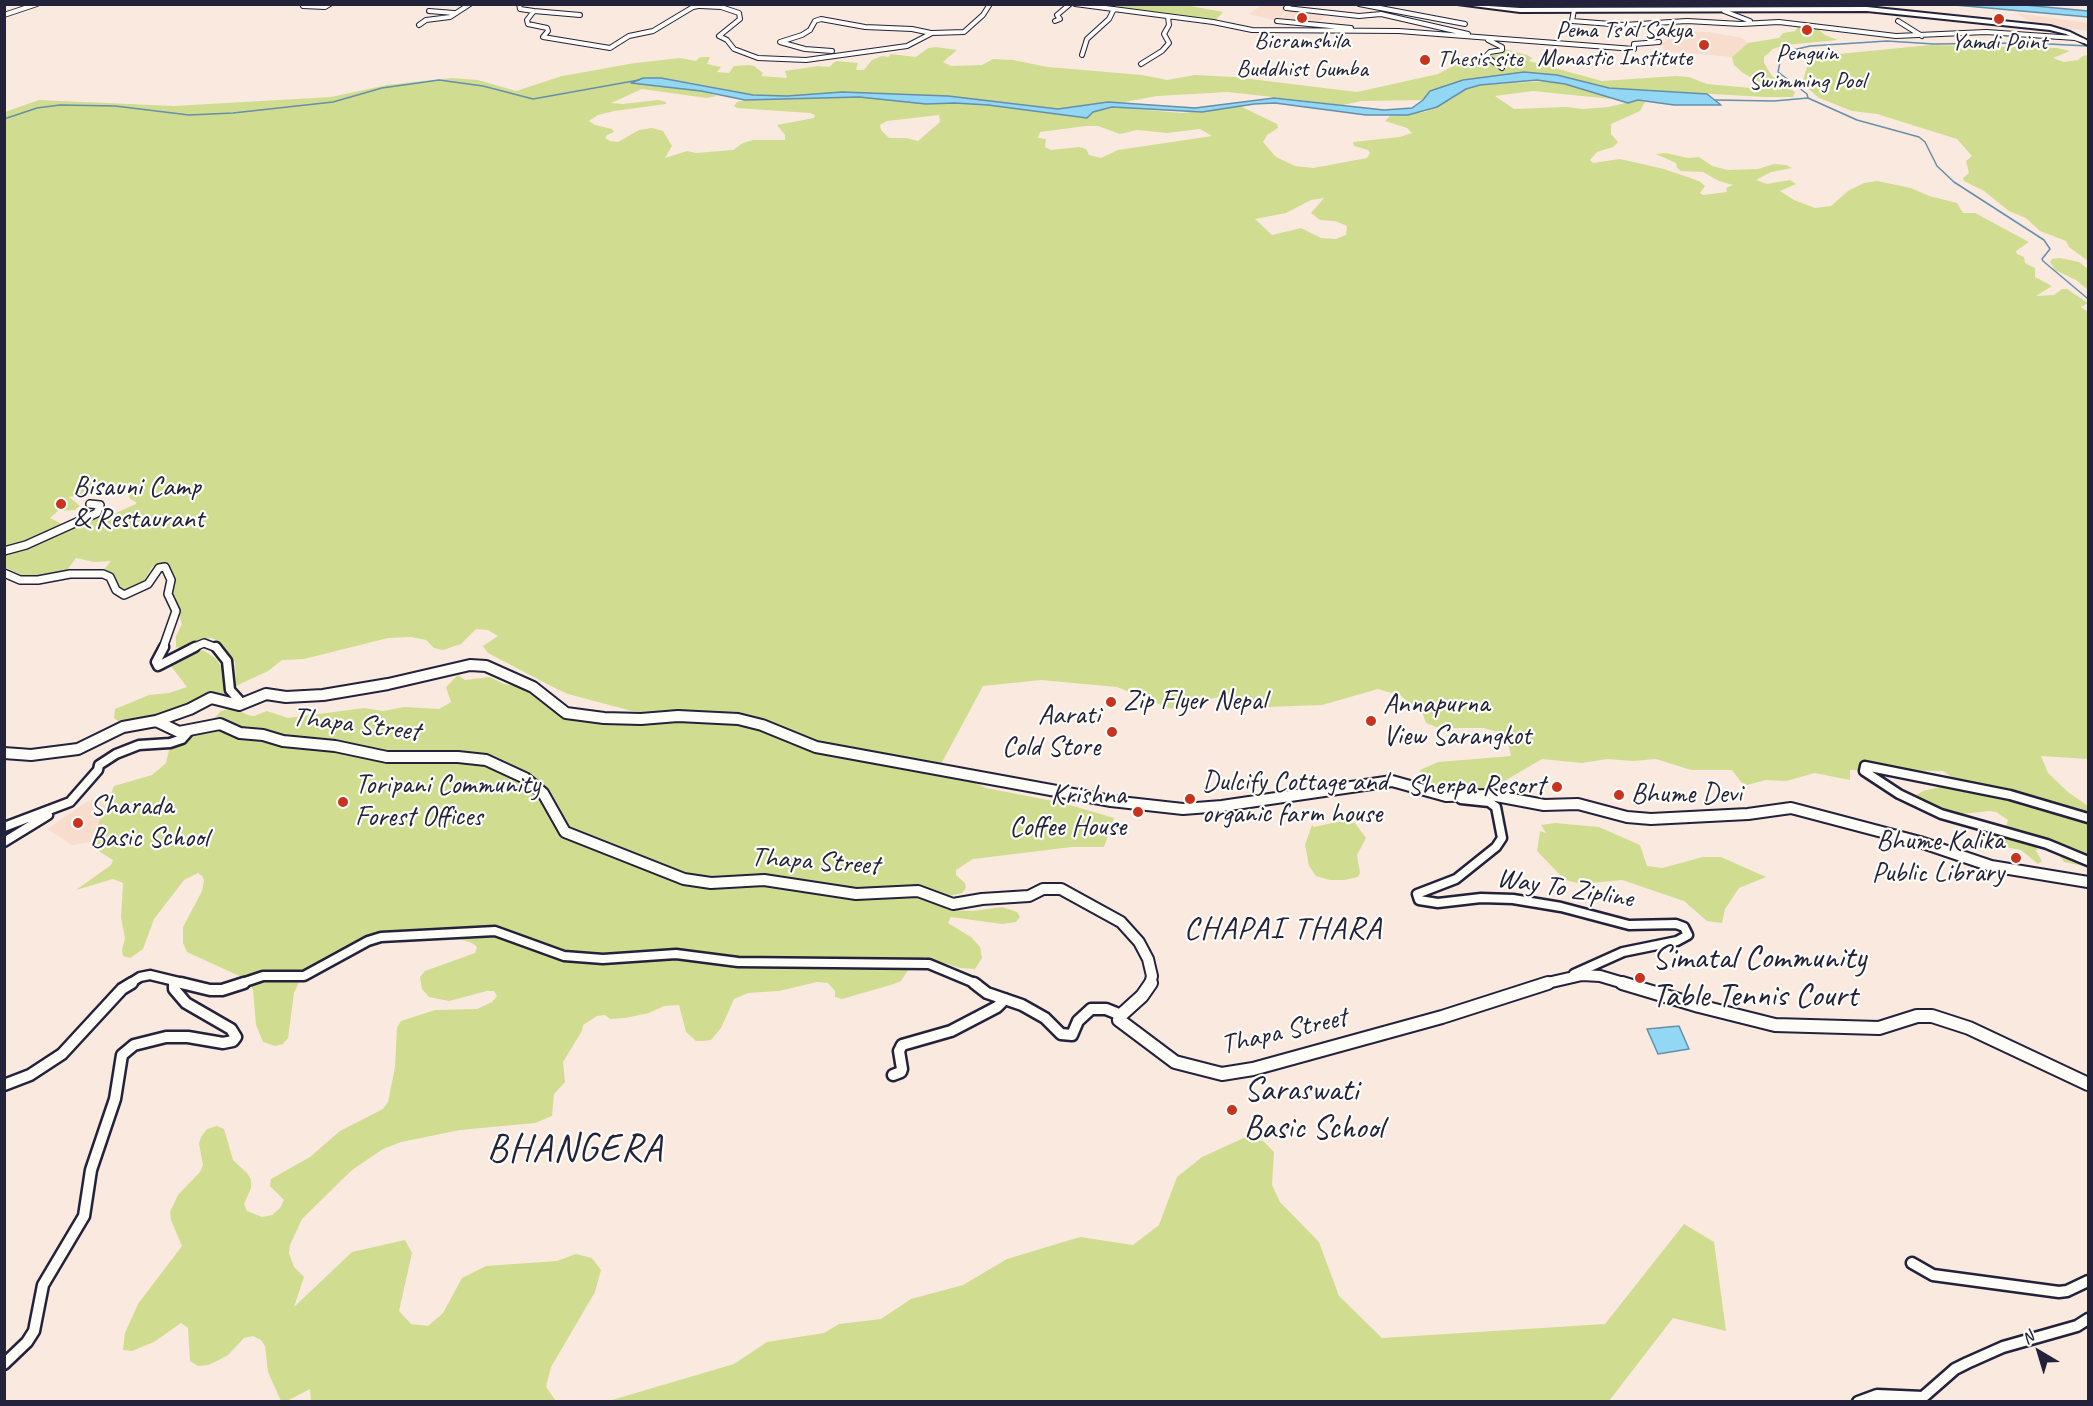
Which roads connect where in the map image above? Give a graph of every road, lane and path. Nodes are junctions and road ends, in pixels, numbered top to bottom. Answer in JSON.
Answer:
{"nodes":[{"id":1,"x":37,"y":4,"type":"edge"},
{"id":2,"x":330,"y":4,"type":"edge"},
{"id":3,"x":470,"y":4,"type":"edge"},
{"id":4,"x":519,"y":4,"type":"edge"},
{"id":5,"x":711,"y":4,"type":"edge"},
{"id":6,"x":990,"y":4,"type":"edge"},
{"id":7,"x":1070,"y":4,"type":"edge"},
{"id":8,"x":1075,"y":4,"type":"edge"},
{"id":9,"x":1303,"y":4,"type":"edge"},
{"id":10,"x":1359,"y":4,"type":"edge"},
{"id":11,"x":1460,"y":4,"type":"edge"},
{"id":12,"x":303,"y":6,"type":"dead end"},
{"id":13,"x":697,"y":6,"type":"edge"},
{"id":14,"x":721,"y":7,"type":"junction"},
{"id":15,"x":1290,"y":7,"type":"edge"},
{"id":16,"x":1114,"y":9,"type":"junction"},
{"id":17,"x":1574,"y":10,"type":"junction"},
{"id":18,"x":429,"y":11,"type":"dead end"},
{"id":19,"x":534,"y":11,"type":"junction"},
{"id":20,"x":1724,"y":11,"type":"junction"},
{"id":21,"x":454,"y":13,"type":"junction"},
{"id":22,"x":1335,"y":13,"type":"junction"},
{"id":23,"x":4,"y":15,"type":"edge"},
{"id":24,"x":580,"y":15,"type":"dead end"},
{"id":25,"x":1168,"y":17,"type":"junction"},
{"id":26,"x":1055,"y":21,"type":"dead end"},
{"id":27,"x":1898,"y":21,"type":"dead end"},
{"id":28,"x":1753,"y":22,"type":"junction"},
{"id":29,"x":1465,"y":24,"type":"dead end"},
{"id":30,"x":419,"y":25,"type":"dead end"},
{"id":31,"x":1381,"y":31,"type":"junction"},
{"id":32,"x":932,"y":33,"type":"junction"},
{"id":33,"x":1922,"y":36,"type":"junction"},
{"id":34,"x":1487,"y":39,"type":"junction"},
{"id":35,"x":1659,"y":42,"type":"dead end"},
{"id":36,"x":2088,"y":43,"type":"edge"},
{"id":37,"x":846,"y":53,"type":"junction"},
{"id":38,"x":1082,"y":55,"type":"dead end"},
{"id":39,"x":1141,"y":64,"type":"dead end"},
{"id":40,"x":1503,"y":68,"type":"dead end"},
{"id":41,"x":90,"y":504,"type":"dead end"},
{"id":42,"x":4,"y":551,"type":"edge"},
{"id":43,"x":4,"y":573,"type":"edge"},
{"id":44,"x":239,"y":705,"type":"junction"},
{"id":45,"x":156,"y":721,"type":"junction"},
{"id":46,"x":189,"y":731,"type":"junction"},
{"id":47,"x":4,"y":753,"type":"edge"},
{"id":48,"x":1446,"y":796,"type":"junction"},
{"id":49,"x":70,"y":802,"type":"junction"},
{"id":50,"x":2088,"y":818,"type":"edge"},
{"id":51,"x":4,"y":826,"type":"edge"},
{"id":52,"x":4,"y":842,"type":"edge"},
{"id":53,"x":2088,"y":861,"type":"edge"},
{"id":54,"x":2088,"y":882,"type":"edge"},
{"id":55,"x":1565,"y":979,"type":"junction"},
{"id":56,"x":174,"y":981,"type":"junction"},
{"id":57,"x":1005,"y":999,"type":"junction"},
{"id":58,"x":1121,"y":1015,"type":"junction"},
{"id":59,"x":893,"y":1075,"type":"dead end"},
{"id":60,"x":4,"y":1084,"type":"edge"},
{"id":61,"x":2088,"y":1084,"type":"edge"},
{"id":62,"x":1912,"y":1263,"type":"dead end"},
{"id":63,"x":2088,"y":1281,"type":"edge"},
{"id":64,"x":2088,"y":1319,"type":"edge"},
{"id":65,"x":4,"y":1364,"type":"edge"},
{"id":66,"x":1858,"y":1401,"type":"edge"}],
"edges":[{"from":1,"to":23,"type":"street"},
{"from":2,"to":12,"type":"street"},
{"from":3,"to":21,"type":"street"},
{"from":4,"to":19,"type":"street"},
{"from":5,"to":13,"type":"street"},
{"from":5,"to":14,"type":"street"},
{"from":6,"to":32,"type":"street"},
{"from":7,"to":26,"type":"street"},
{"from":8,"to":16,"type":"street"},
{"from":9,"to":22,"type":"street"},
{"from":10,"to":29,"type":"street"},
{"from":11,"to":17,"type":"highway"},
{"from":13,"to":14,"type":"street"},
{"from":13,"to":19,"type":"street"},
{"from":14,"to":37,"type":"street"},
{"from":15,"to":22,"type":"street"},
{"from":15,"to":31,"type":"street"},
{"from":16,"to":25,"type":"street"},
{"from":16,"to":38,"type":"street"},
{"from":17,"to":20,"type":"highway"},
{"from":17,"to":28,"type":"street"},
{"from":18,"to":21,"type":"street"},
{"from":19,"to":24,"type":"street"},
{"from":20,"to":28,"type":"street"},
{"from":20,"to":36,"type":"highway"},
{"from":21,"to":30,"type":"street"},
{"from":22,"to":34,"type":"street"},
{"from":25,"to":31,"type":"street"},
{"from":25,"to":39,"type":"street"},
{"from":27,"to":33,"type":"street"},
{"from":28,"to":33,"type":"street"},
{"from":31,"to":34,"type":"street"},
{"from":32,"to":37,"type":"street"},
{"from":32,"to":37,"type":"street"},
{"from":33,"to":36,"type":"street"},
{"from":34,"to":35,"type":"street"},
{"from":34,"to":40,"type":"street"},
{"from":41,"to":42,"type":"street"},
{"from":43,"to":44,"type":"street"},
{"from":44,"to":45,"type":"street"},
{"from":44,"to":48,"type":"street"},
{"from":45,"to":46,"type":"street","name":"Thapa Street"},
{"from":45,"to":47,"type":"street"},
{"from":46,"to":49,"type":"street"},
{"from":46,"to":58,"type":"street","name":"Thapa Street"},
{"from":48,"to":54,"type":"street"},
{"from":48,"to":55,"type":"street","name":"Way To Zipline"},
{"from":49,"to":51,"type":"street"},
{"from":49,"to":52,"type":"street"},
{"from":50,"to":53,"type":"street"},
{"from":55,"to":58,"type":"street","name":"Thapa Street"},
{"from":55,"to":61,"type":"street","name":"Thapa Street"},
{"from":56,"to":57,"type":"street"},
{"from":56,"to":60,"type":"street"},
{"from":56,"to":65,"type":"street"},
{"from":57,"to":58,"type":"street"},
{"from":57,"to":59,"type":"street"},
{"from":62,"to":63,"type":"street"},
{"from":64,"to":66,"type":"street"}]}
